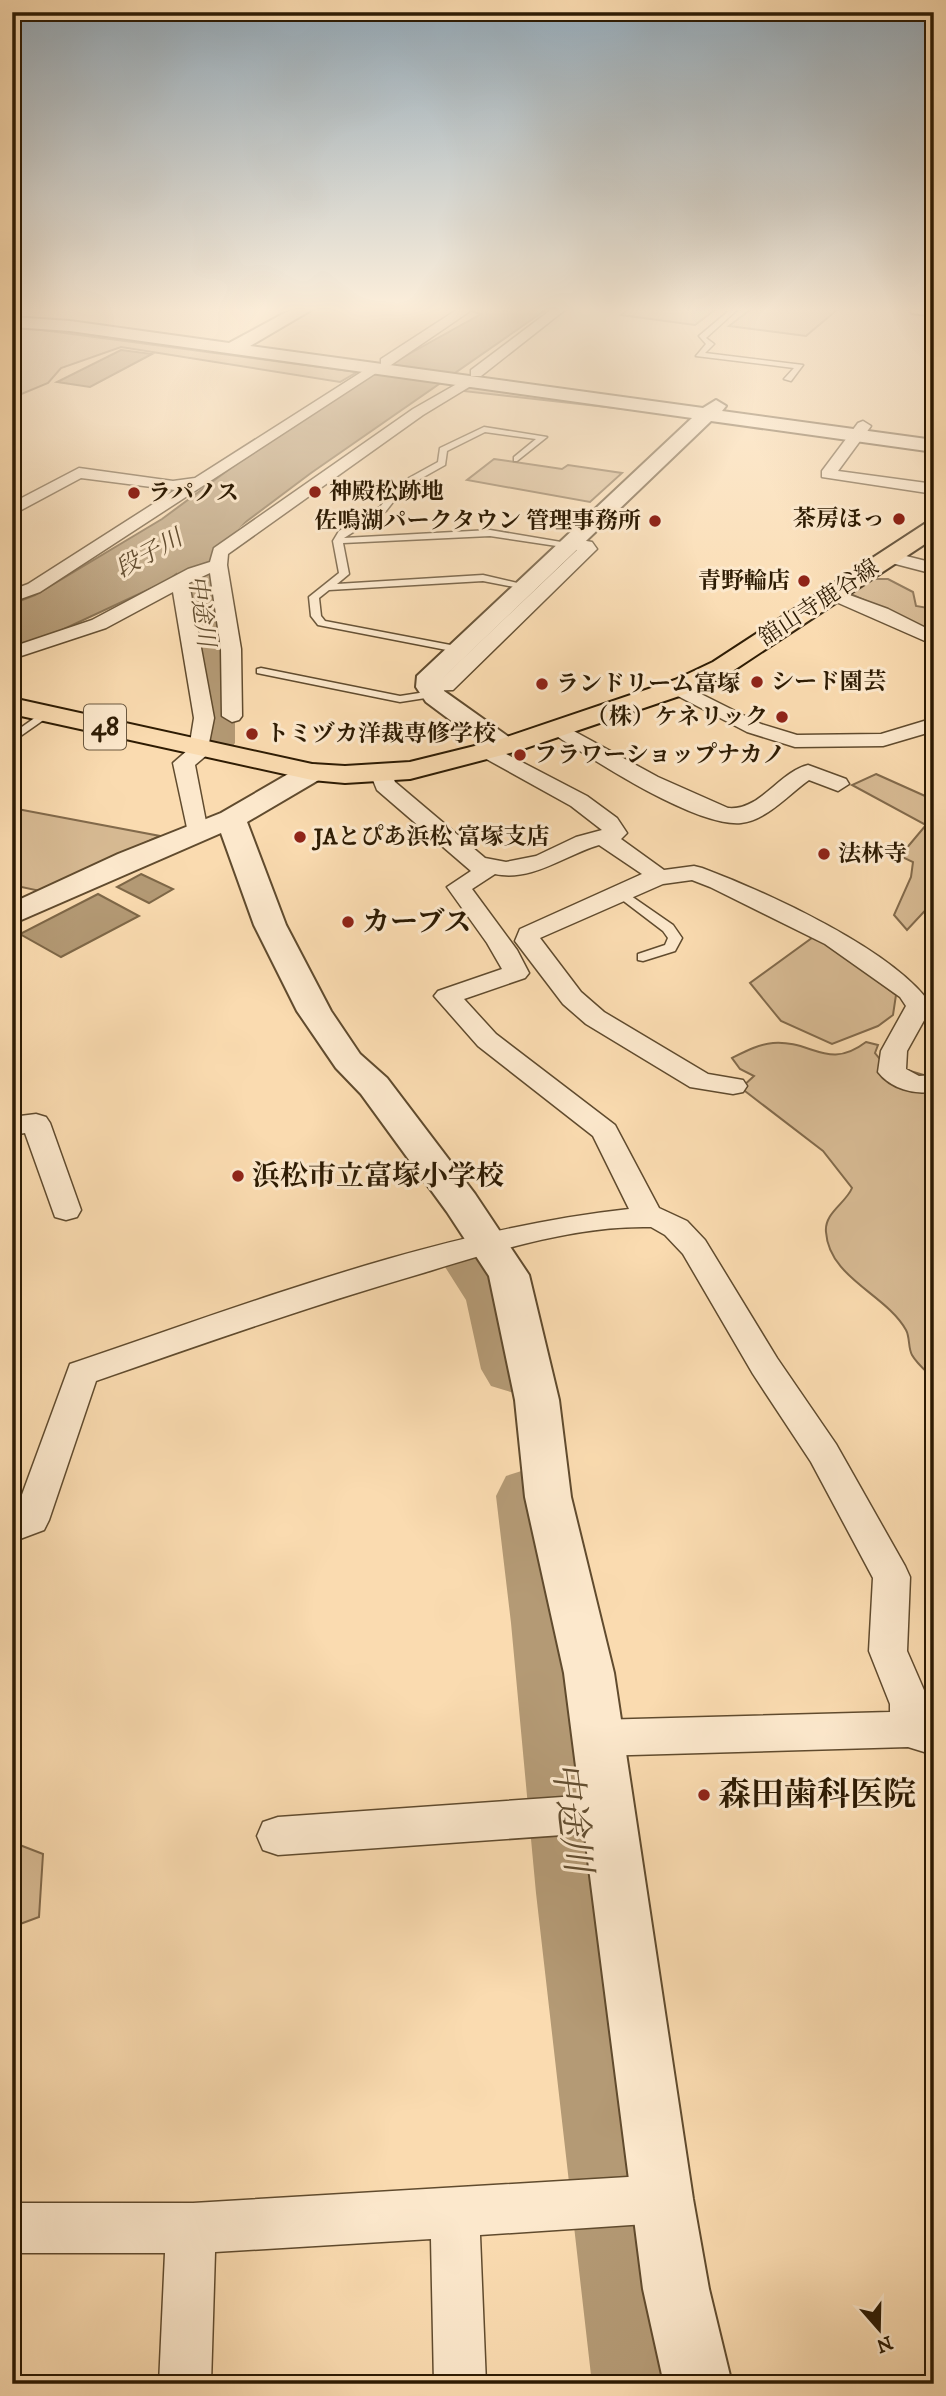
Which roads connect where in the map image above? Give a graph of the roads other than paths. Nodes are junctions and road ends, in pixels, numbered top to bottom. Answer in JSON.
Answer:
{"nodes":[{"id":1,"x":292,"y":421,"type":"edge"},
{"id":2,"x":405,"y":421,"type":"edge"},
{"id":3,"x":702,"y":421,"type":"edge"},
{"id":4,"x":788,"y":421,"type":"edge"},
{"id":5,"x":859,"y":430,"type":"junction"},
{"id":6,"x":934,"y":436,"type":"edge"},
{"id":7,"x":934,"y":446,"type":"edge"},
{"id":8,"x":517,"y":459,"type":"dead end"},
{"id":9,"x":198,"y":481,"type":"junction"},
{"id":10,"x":934,"y":489,"type":"edge"},
{"id":11,"x":12,"y":510,"type":"edge"},
{"id":12,"x":934,"y":528,"type":"edge"},
{"id":13,"x":338,"y":541,"type":"junction"},
{"id":14,"x":569,"y":545,"type":"junction"},
{"id":15,"x":890,"y":557,"type":"junction"},
{"id":16,"x":218,"y":565,"type":"junction"},
{"id":17,"x":934,"y":569,"type":"edge"},
{"id":18,"x":187,"y":577,"type":"junction"},
{"id":19,"x":525,"y":586,"type":"junction"},
{"id":20,"x":326,"y":587,"type":"junction"},
{"id":21,"x":832,"y":594,"type":"junction"},
{"id":22,"x":12,"y":597,"type":"edge"},
{"id":23,"x":934,"y":639,"type":"edge"},
{"id":24,"x":457,"y":649,"type":"junction"},
{"id":25,"x":12,"y":653,"type":"edge"},
{"id":26,"x":261,"y":671,"type":"dead end"},
{"id":27,"x":679,"y":689,"type":"junction"},
{"id":28,"x":430,"y":690,"type":"junction"},
{"id":29,"x":12,"y":706,"type":"edge"},
{"id":30,"x":47,"y":714,"type":"junction"},
{"id":31,"x":232,"y":716,"type":"dead end"},
{"id":32,"x":934,"y":724,"type":"edge"},
{"id":33,"x":559,"y":729,"type":"junction"},
{"id":34,"x":12,"y":739,"type":"edge"},
{"id":35,"x":496,"y":748,"type":"junction"},
{"id":36,"x":207,"y":749,"type":"junction"},
{"id":37,"x":312,"y":772,"type":"junction"},
{"id":38,"x":382,"y":775,"type":"junction"},
{"id":39,"x":838,"y":784,"type":"dead end"},
{"id":40,"x":214,"y":826,"type":"junction"},
{"id":41,"x":604,"y":838,"type":"junction"},
{"id":42,"x":477,"y":863,"type":"junction"},
{"id":43,"x":658,"y":878,"type":"junction"},
{"id":44,"x":621,"y":892,"type":"junction"},
{"id":45,"x":12,"y":915,"type":"edge"},
{"id":46,"x":643,"y":957,"type":"dead end"},
{"id":47,"x":934,"y":1083,"type":"edge"},
{"id":48,"x":733,"y":1086,"type":"dead end"},
{"id":49,"x":12,"y":1126,"type":"edge"},
{"id":50,"x":66,"y":1210,"type":"dead end"},
{"id":51,"x":648,"y":1217,"type":"junction"},
{"id":52,"x":487,"y":1243,"type":"junction"},
{"id":53,"x":12,"y":1528,"type":"edge"},
{"id":54,"x":921,"y":1733,"type":"edge"},
{"id":55,"x":596,"y":1738,"type":"junction"},
{"id":56,"x":579,"y":1814,"type":"junction"},
{"id":57,"x":278,"y":1836,"type":"dead end"},
{"id":58,"x":629,"y":2200,"type":"junction"},
{"id":59,"x":455,"y":2213,"type":"junction"},
{"id":60,"x":12,"y":2228,"type":"edge"},
{"id":61,"x":191,"y":2228,"type":"junction"},
{"id":62,"x":185,"y":2384,"type":"edge"},
{"id":63,"x":460,"y":2384,"type":"edge"},
{"id":64,"x":698,"y":2384,"type":"edge"}],
"edges":[{"from":1,"to":9,"type":"street"},
{"from":2,"to":16,"type":"street"},
{"from":3,"to":14,"type":"street"},
{"from":4,"to":5,"type":"street"},
{"from":5,"to":6,"type":"street"},
{"from":5,"to":7,"type":"street"},
{"from":5,"to":10,"type":"street"},
{"from":8,"to":13,"type":"lane"},
{"from":9,"to":11,"type":"street"},
{"from":9,"to":22,"type":"street"},
{"from":12,"to":15,"type":"main road","name":"舘山寺鹿谷線","number":"48"},
{"from":13,"to":14,"type":"lane"},
{"from":13,"to":20,"type":"lane"},
{"from":14,"to":19,"type":"street"},
{"from":14,"to":28,"type":"street"},
{"from":15,"to":17,"type":"street"},
{"from":15,"to":21,"type":"main road","name":"舘山寺鹿谷線","number":"48"},
{"from":16,"to":18,"type":"street"},
{"from":16,"to":31,"type":"street"},
{"from":18,"to":25,"type":"street"},
{"from":18,"to":36,"type":"street"},
{"from":19,"to":20,"type":"lane"},
{"from":19,"to":24,"type":"street"},
{"from":20,"to":24,"type":"lane"},
{"from":21,"to":23,"type":"street"},
{"from":21,"to":27,"type":"main road","name":"舘山寺鹿谷線","number":"48"},
{"from":24,"to":28,"type":"street"},
{"from":26,"to":28,"type":"lane"},
{"from":27,"to":32,"type":"street"},
{"from":27,"to":33,"type":"main road","name":"舘山寺鹿谷線","number":"48"},
{"from":28,"to":35,"type":"street"},
{"from":29,"to":30,"type":"main road","name":"舘山寺鹿谷線","number":"48"},
{"from":30,"to":34,"type":"lane"},
{"from":30,"to":36,"type":"main road","name":"舘山寺鹿谷線","number":"48"},
{"from":33,"to":35,"type":"main road","name":"舘山寺鹿谷線","number":"48"},
{"from":33,"to":39,"type":"street"},
{"from":35,"to":38,"type":"main road","name":"舘山寺鹿谷線","number":"48"},
{"from":35,"to":41,"type":"street"},
{"from":36,"to":37,"type":"main road","name":"舘山寺鹿谷線","number":"48"},
{"from":36,"to":40,"type":"street"},
{"from":37,"to":38,"type":"main road","name":"舘山寺鹿谷線","number":"48"},
{"from":37,"to":40,"type":"street"},
{"from":38,"to":42,"type":"street"},
{"from":40,"to":45,"type":"street"},
{"from":40,"to":52,"type":"street"},
{"from":41,"to":42,"type":"street"},
{"from":41,"to":43,"type":"street"},
{"from":42,"to":51,"type":"street"},
{"from":43,"to":44,"type":"street"},
{"from":43,"to":47,"type":"street"},
{"from":44,"to":46,"type":"lane"},
{"from":44,"to":48,"type":"street"},
{"from":49,"to":50,"type":"street"},
{"from":51,"to":52,"type":"street"},
{"from":51,"to":54,"type":"street"},
{"from":52,"to":53,"type":"street"},
{"from":52,"to":55,"type":"street"},
{"from":54,"to":55,"type":"street"},
{"from":55,"to":56,"type":"street"},
{"from":56,"to":57,"type":"street"},
{"from":56,"to":58,"type":"street"},
{"from":58,"to":59,"type":"street"},
{"from":58,"to":64,"type":"street"},
{"from":59,"to":61,"type":"street"},
{"from":59,"to":63,"type":"street"},
{"from":60,"to":61,"type":"street"},
{"from":61,"to":62,"type":"street"}]}
